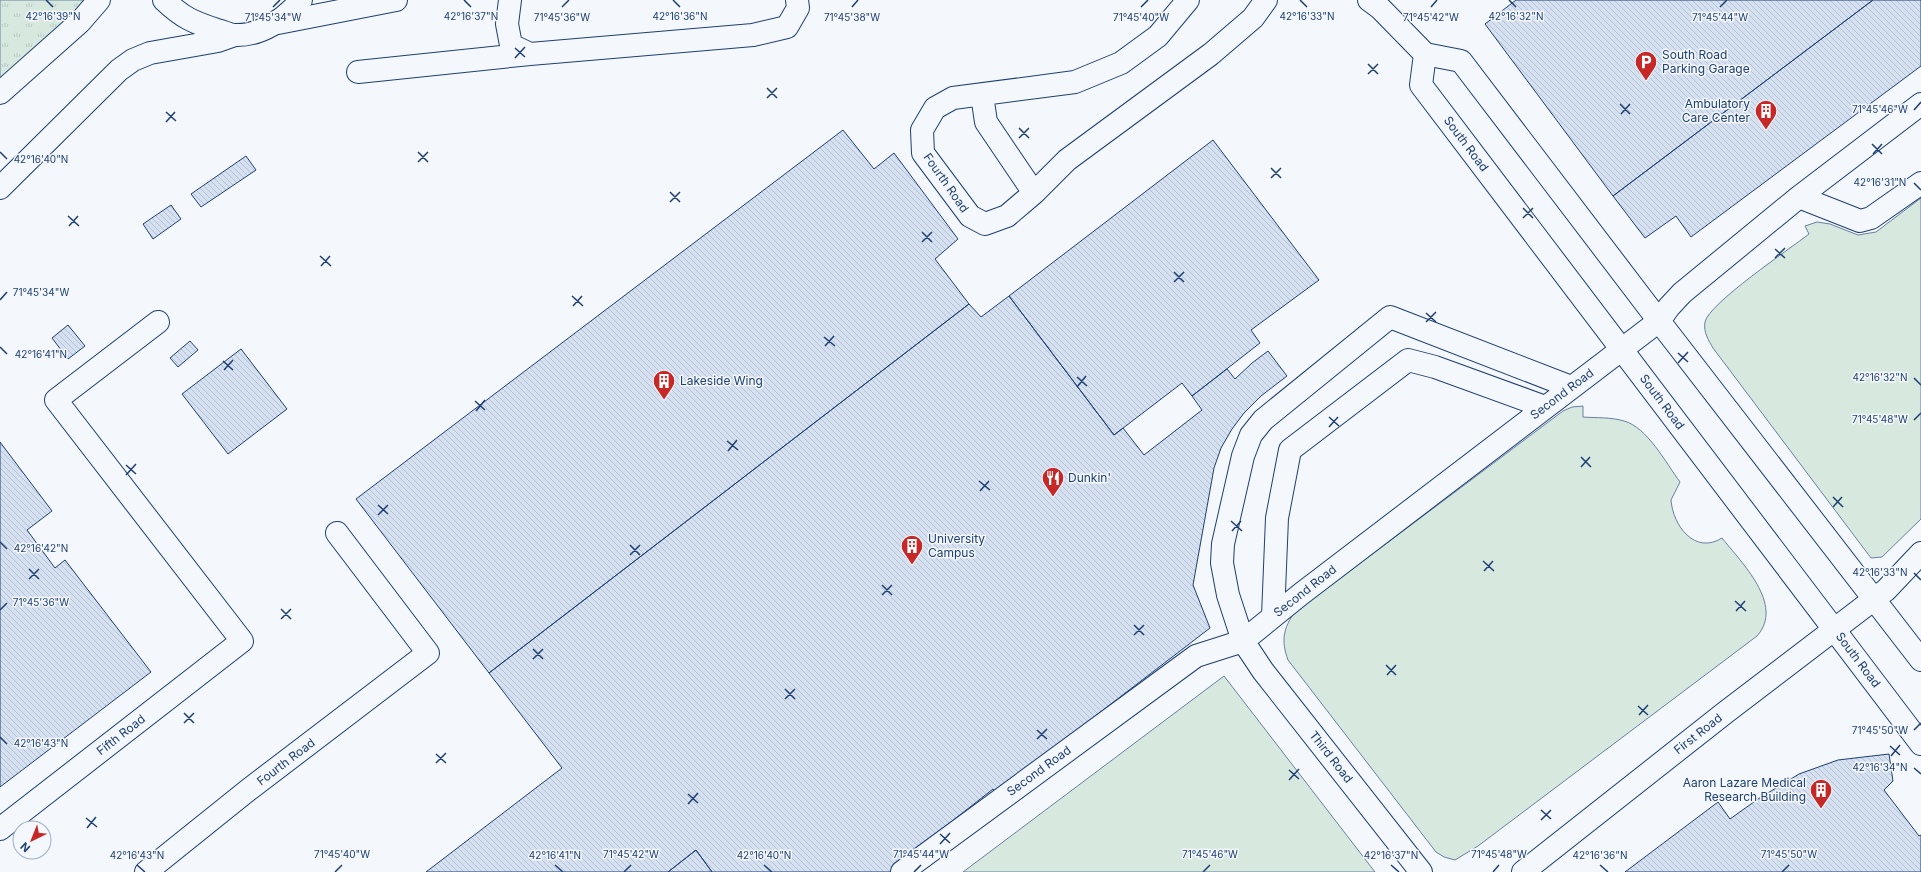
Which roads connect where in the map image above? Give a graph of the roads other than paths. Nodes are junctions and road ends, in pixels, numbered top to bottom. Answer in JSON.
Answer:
{"nodes":[{"id":1,"x":99,"y":0,"type":"edge"},
{"id":2,"x":164,"y":0,"type":"edge"},
{"id":3,"x":301,"y":0,"type":"edge"},
{"id":4,"x":396,"y":0,"type":"edge"},
{"id":5,"x":510,"y":0,"type":"edge"},
{"id":6,"x":797,"y":0,"type":"edge"},
{"id":7,"x":1188,"y":0,"type":"edge"},
{"id":8,"x":1266,"y":0,"type":"edge"},
{"id":9,"x":1380,"y":3,"type":"edge"},
{"id":10,"x":278,"y":23,"type":"junction"},
{"id":11,"x":234,"y":35,"type":"junction"},
{"id":12,"x":521,"y":49,"type":"junction"},
{"id":13,"x":1425,"y":54,"type":"junction"},
{"id":14,"x":358,"y":72,"type":"dead end"},
{"id":15,"x":0,"y":93,"type":"edge"},
{"id":16,"x":982,"y":94,"type":"junction"},
{"id":17,"x":1921,"y":104,"type":"edge"},
{"id":18,"x":1921,"y":183,"type":"edge"},
{"id":19,"x":0,"y":188,"type":"edge"},
{"id":20,"x":1034,"y":193,"type":"junction"},
{"id":21,"x":1799,"y":197,"type":"junction"},
{"id":22,"x":158,"y":322,"type":"dead end"},
{"id":23,"x":1659,"y":322,"type":"junction"},
{"id":24,"x":1621,"y":349,"type":"junction"},
{"id":25,"x":1571,"y":387,"type":"junction"},
{"id":26,"x":1546,"y":407,"type":"junction"},
{"id":27,"x":337,"y":533,"type":"dead end"},
{"id":28,"x":1921,"y":553,"type":"edge"},
{"id":29,"x":1875,"y":598,"type":"junction"},
{"id":30,"x":1273,"y":616,"type":"junction"},
{"id":31,"x":1834,"y":630,"type":"junction"},
{"id":32,"x":1243,"y":641,"type":"junction"},
{"id":33,"x":1921,"y":660,"type":"edge"},
{"id":34,"x":1921,"y":744,"type":"edge"},
{"id":35,"x":0,"y":829,"type":"edge"},
{"id":36,"x":146,"y":872,"type":"edge"},
{"id":37,"x":902,"y":872,"type":"edge"},
{"id":38,"x":1420,"y":872,"type":"edge"},
{"id":39,"x":1523,"y":872,"type":"edge"}],
"edges":[{"from":1,"to":15,"type":"street"},
{"from":2,"to":11,"type":"street"},
{"from":3,"to":10,"type":"street"},
{"from":4,"to":10,"type":"street"},
{"from":5,"to":12,"type":"street"},
{"from":6,"to":12,"type":"street"},
{"from":7,"to":16,"type":"street","name":"Fourth Road"},
{"from":8,"to":20,"type":"street","name":"Fourth Road"},
{"from":9,"to":13,"type":"street"},
{"from":10,"to":11,"type":"street"},
{"from":11,"to":19,"type":"street"},
{"from":12,"to":14,"type":"street"},
{"from":13,"to":23,"type":"street"},
{"from":13,"to":24,"type":"street","name":"South Road"},
{"from":16,"to":20,"type":"street"},
{"from":16,"to":20,"type":"street","name":"Fourth Road"},
{"from":17,"to":21,"type":"street"},
{"from":18,"to":21,"type":"street"},
{"from":21,"to":23,"type":"street"},
{"from":22,"to":35,"type":"street","name":"Fifth Road"},
{"from":23,"to":24,"type":"street","name":"Second Road"},
{"from":23,"to":29,"type":"street"},
{"from":24,"to":25,"type":"street","name":"Second Road"},
{"from":24,"to":31,"type":"street","name":"South Road"},
{"from":25,"to":26,"type":"street","name":"Second Road"},
{"from":25,"to":32,"type":"street","name":"Third Road"},
{"from":26,"to":30,"type":"street","name":"Second Road"},
{"from":26,"to":30,"type":"street"},
{"from":27,"to":36,"type":"street","name":"Fourth Road"},
{"from":28,"to":29,"type":"street","name":"First Road"},
{"from":29,"to":31,"type":"street","name":"First Road"},
{"from":29,"to":33,"type":"street"},
{"from":30,"to":32,"type":"street","name":"Second Road"},
{"from":31,"to":34,"type":"street","name":"South Road"},
{"from":31,"to":39,"type":"street","name":"First Road"},
{"from":32,"to":37,"type":"street","name":"Second Road"},
{"from":32,"to":38,"type":"street","name":"Third Road"}]}
